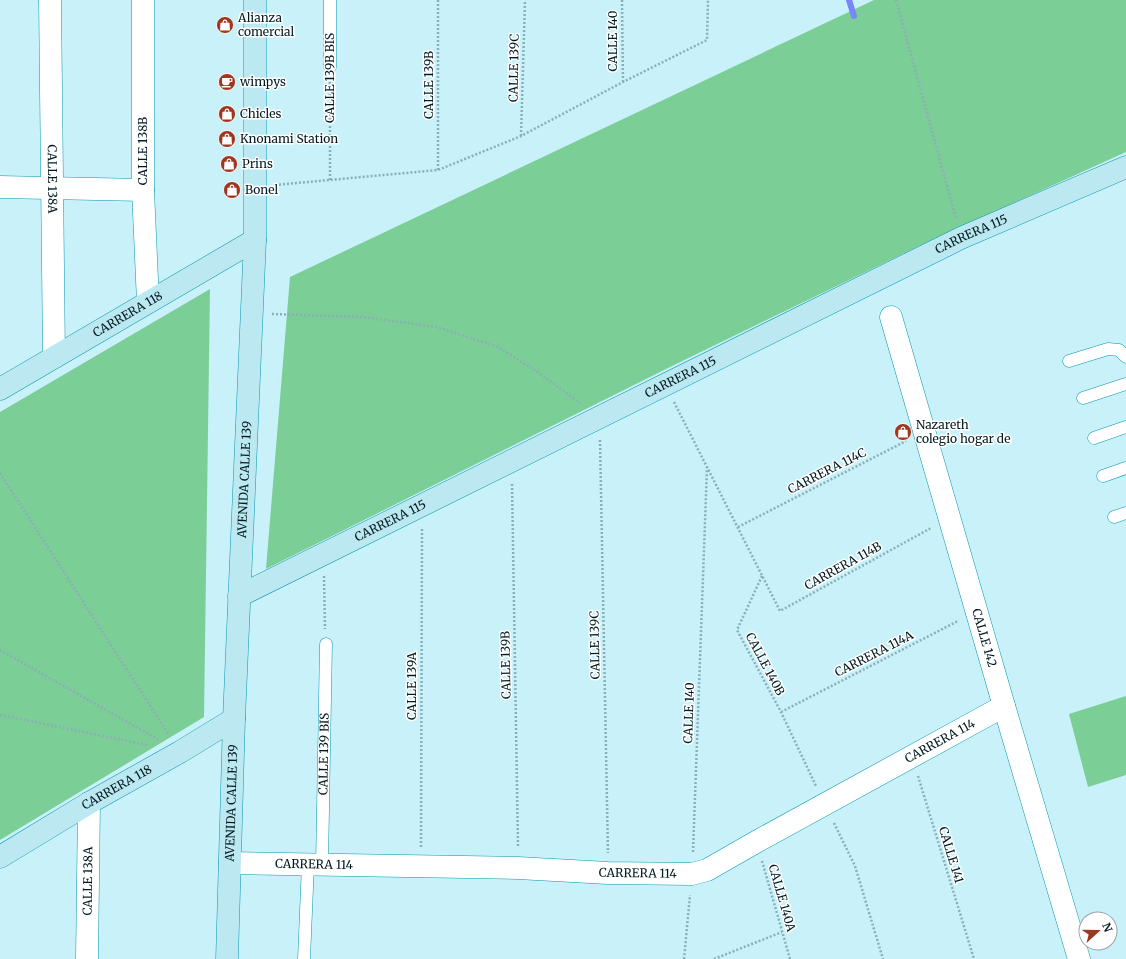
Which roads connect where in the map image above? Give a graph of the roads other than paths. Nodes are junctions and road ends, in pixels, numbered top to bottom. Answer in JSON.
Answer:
{"nodes":[{"id":1,"x":50,"y":0,"type":"edge"},
{"id":2,"x":143,"y":0,"type":"edge"},
{"id":3,"x":255,"y":0,"type":"edge"},
{"id":4,"x":330,"y":0,"type":"edge"},
{"id":5,"x":330,"y":67,"type":"road end"},
{"id":6,"x":1126,"y":167,"type":"edge"},
{"id":7,"x":0,"y":187,"type":"edge"},
{"id":8,"x":52,"y":188,"type":"junction"},
{"id":9,"x":143,"y":190,"type":"junction"},
{"id":10,"x":255,"y":240,"type":"junction"},
{"id":11,"x":148,"y":302,"type":"junction"},
{"id":12,"x":891,"y":317,"type":"dead end"},
{"id":13,"x":54,"y":357,"type":"junction"},
{"id":14,"x":1126,"y":357,"type":"edge"},
{"id":15,"x":1068,"y":361,"type":"dead end"},
{"id":16,"x":1126,"y":384,"type":"edge"},
{"id":17,"x":0,"y":389,"type":"edge"},
{"id":18,"x":1083,"y":398,"type":"dead end"},
{"id":19,"x":1126,"y":426,"type":"edge"},
{"id":20,"x":1094,"y":438,"type":"dead end"},
{"id":21,"x":1126,"y":468,"type":"edge"},
{"id":22,"x":1103,"y":476,"type":"dead end"},
{"id":23,"x":1126,"y":513,"type":"edge"},
{"id":24,"x":1114,"y":517,"type":"dead end"},
{"id":25,"x":239,"y":596,"type":"junction"},
{"id":26,"x":326,"y":644,"type":"road end"},
{"id":27,"x":1004,"y":706,"type":"junction"},
{"id":28,"x":234,"y":719,"type":"junction"},
{"id":29,"x":89,"y":803,"type":"junction"},
{"id":30,"x":0,"y":857,"type":"edge"},
{"id":31,"x":230,"y":863,"type":"junction"},
{"id":32,"x":315,"y":864,"type":"junction"},
{"id":33,"x":87,"y":959,"type":"edge"},
{"id":34,"x":227,"y":959,"type":"edge"},
{"id":35,"x":304,"y":959,"type":"edge"},
{"id":36,"x":1079,"y":959,"type":"edge"}],
"edges":[{"from":1,"to":8,"type":"street","name":"CALLE 138A"},
{"from":2,"to":9,"type":"street","name":"CALLE 138B"},
{"from":3,"to":10,"type":"street","name":"AVENIDA CALLE 139"},
{"from":4,"to":5,"type":"lane","name":"CALLE 139B BIS"},
{"from":6,"to":25,"type":"street","name":"CARRERA 115"},
{"from":7,"to":8,"type":"street"},
{"from":8,"to":9,"type":"street"},
{"from":8,"to":13,"type":"street","name":"CALLE 138A"},
{"from":9,"to":11,"type":"street","name":"CALLE 138B"},
{"from":10,"to":11,"type":"street","name":"CARRERA 118"},
{"from":10,"to":25,"type":"street","name":"AVENIDA CALLE 139"},
{"from":11,"to":13,"type":"street","name":"CARRERA 118"},
{"from":12,"to":27,"type":"street","name":"CALLE 142"},
{"from":13,"to":17,"type":"street","name":"CARRERA 118"},
{"from":14,"to":15,"type":"lane"},
{"from":16,"to":18,"type":"lane"},
{"from":19,"to":20,"type":"lane"},
{"from":21,"to":22,"type":"lane"},
{"from":23,"to":24,"type":"lane"},
{"from":25,"to":28,"type":"street","name":"AVENIDA CALLE 139"},
{"from":26,"to":32,"type":"lane","name":"CALLE 139 BIS"},
{"from":27,"to":32,"type":"street","name":"CARRERA 114"},
{"from":27,"to":36,"type":"street","name":"CALLE 142"},
{"from":28,"to":29,"type":"street","name":"CARRERA 118"},
{"from":28,"to":31,"type":"street","name":"AVENIDA CALLE 139"},
{"from":29,"to":30,"type":"street","name":"CARRERA 118"},
{"from":29,"to":33,"type":"street","name":"CALLE 138A"},
{"from":31,"to":32,"type":"street","name":"CARRERA 114"},
{"from":31,"to":34,"type":"street","name":"AVENIDA CALLE 139"},
{"from":32,"to":35,"type":"lane","name":"CALLE 139 BIS"}]}
